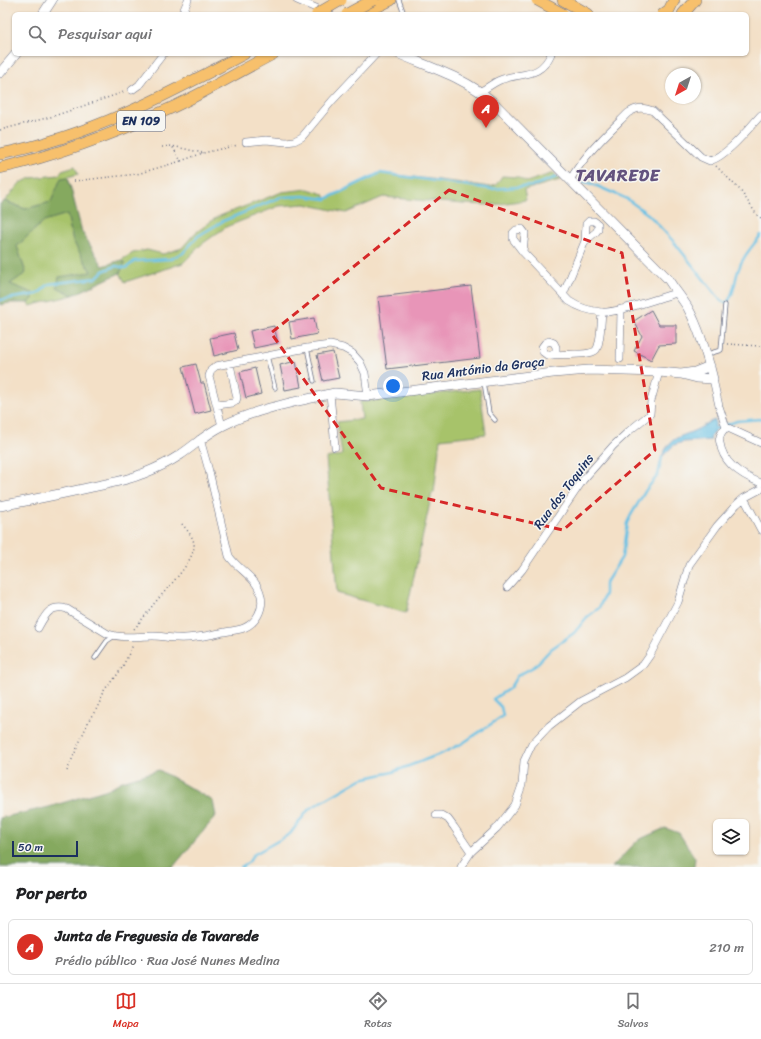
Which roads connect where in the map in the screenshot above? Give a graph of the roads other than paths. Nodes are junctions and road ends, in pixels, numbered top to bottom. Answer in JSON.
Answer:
{"nodes":[{"id":1,"x":52,"y":0,"type":"edge"},
{"id":2,"x":188,"y":0,"type":"edge"},
{"id":3,"x":297,"y":0,"type":"edge"},
{"id":4,"x":341,"y":0,"type":"edge"},
{"id":5,"x":373,"y":0,"type":"edge"},
{"id":6,"x":391,"y":0,"type":"edge"},
{"id":7,"x":399,"y":0,"type":"edge"},
{"id":8,"x":537,"y":0,"type":"edge"},
{"id":9,"x":563,"y":0,"type":"edge"},
{"id":10,"x":674,"y":0,"type":"edge"},
{"id":11,"x":695,"y":0,"type":"edge"},
{"id":12,"x":45,"y":12,"type":"edge"},
{"id":13,"x":183,"y":12,"type":"edge"},
{"id":14,"x":320,"y":12,"type":"edge"},
{"id":15,"x":325,"y":12,"type":"edge"},
{"id":16,"x":350,"y":12,"type":"edge"},
{"id":17,"x":351,"y":12,"type":"edge"},
{"id":18,"x":366,"y":12,"type":"edge"},
{"id":19,"x":403,"y":12,"type":"edge"},
{"id":20,"x":559,"y":12,"type":"edge"},
{"id":21,"x":584,"y":12,"type":"edge"},
{"id":22,"x":666,"y":12,"type":"edge"},
{"id":23,"x":685,"y":12,"type":"edge"},
{"id":24,"x":14,"y":56,"type":"edge"},
{"id":25,"x":161,"y":56,"type":"edge"},
{"id":26,"x":240,"y":56,"type":"edge"},
{"id":27,"x":269,"y":56,"type":"edge"},
{"id":28,"x":374,"y":56,"type":"edge"},
{"id":29,"x":406,"y":56,"type":"edge"},
{"id":30,"x":550,"y":56,"type":"edge"},
{"id":31,"x":0,"y":73,"type":"edge"},
{"id":32,"x":132,"y":90,"type":"road end"},
{"id":33,"x":480,"y":91,"type":"junction"},
{"id":34,"x":761,"y":115,"type":"edge"},
{"id":35,"x":246,"y":142,"type":"road end"},
{"id":36,"x":0,"y":154,"type":"edge"},
{"id":37,"x":0,"y":168,"type":"edge"},
{"id":38,"x":570,"y":180,"type":"junction"},
{"id":39,"x":584,"y":240,"type":"dead end"},
{"id":40,"x":523,"y":252,"type":"dead end"},
{"id":41,"x":677,"y":293,"type":"junction"},
{"id":42,"x":563,"y":295,"type":"junction"},
{"id":43,"x":725,"y":305,"type":"dead end"},
{"id":44,"x":621,"y":309,"type":"junction"},
{"id":45,"x":602,"y":312,"type":"junction"},
{"id":46,"x":307,"y":348,"type":"junction"},
{"id":47,"x":707,"y":354,"type":"junction"},
{"id":48,"x":552,"y":355,"type":"dead end"},
{"id":49,"x":267,"y":356,"type":"junction"},
{"id":50,"x":620,"y":359,"type":"dead end"},
{"id":51,"x":230,"y":364,"type":"junction"},
{"id":52,"x":710,"y":366,"type":"junction"},
{"id":53,"x":659,"y":372,"type":"junction"},
{"id":54,"x":680,"y":374,"type":"junction"},
{"id":55,"x":713,"y":379,"type":"junction"},
{"id":56,"x":314,"y":381,"type":"dead end"},
{"id":57,"x":483,"y":381,"type":"junction"},
{"id":58,"x":275,"y":388,"type":"dead end"},
{"id":59,"x":330,"y":394,"type":"junction"},
{"id":60,"x":368,"y":396,"type":"junction"},
{"id":61,"x":216,"y":405,"type":"junction"},
{"id":62,"x":495,"y":420,"type":"dead end"},
{"id":63,"x":222,"y":426,"type":"junction"},
{"id":64,"x":726,"y":426,"type":"junction"},
{"id":65,"x":200,"y":439,"type":"junction"},
{"id":66,"x":761,"y":443,"type":"edge"},
{"id":67,"x":335,"y":447,"type":"dead end"},
{"id":68,"x":761,"y":483,"type":"edge"},
{"id":69,"x":761,"y":489,"type":"edge"},
{"id":70,"x":744,"y":498,"type":"junction"},
{"id":71,"x":0,"y":506,"type":"edge"},
{"id":72,"x":761,"y":530,"type":"edge"},
{"id":73,"x":508,"y":587,"type":"dead end"},
{"id":74,"x":38,"y":628,"type":"dead end"},
{"id":75,"x":114,"y":636,"type":"junction"},
{"id":76,"x":95,"y":658,"type":"dead end"},
{"id":77,"x":436,"y":815,"type":"dead end"},
{"id":78,"x":471,"y":852,"type":"junction"},
{"id":79,"x":460,"y":867,"type":"edge"}],
"edges":[{"from":1,"to":12,"type":"street"},
{"from":2,"to":13,"type":"street"},
{"from":3,"to":15,"type":"street"},
{"from":4,"to":14,"type":"main road","bridge":true},
{"from":4,"to":16,"type":"street"},
{"from":5,"to":17,"type":"main road","bridge":true},
{"from":6,"to":18,"type":"main road"},
{"from":7,"to":19,"type":"lane"},
{"from":8,"to":20,"type":"main road","bridge":true},
{"from":9,"to":21,"type":"main road"},
{"from":10,"to":22,"type":"main road"},
{"from":11,"to":23,"type":"main road"},
{"from":24,"to":31,"type":"street"},
{"from":25,"to":32,"type":"street"},
{"from":26,"to":36,"type":"main road","number":"EN 109"},
{"from":27,"to":37,"type":"main road","number":"EN 109"},
{"from":28,"to":35,"type":"street"},
{"from":29,"to":33,"type":"street"},
{"from":30,"to":33,"type":"street"},
{"from":33,"to":38,"type":"street"},
{"from":34,"to":38,"type":"street"},
{"from":38,"to":41,"type":"street"},
{"from":39,"to":42,"type":"street"},
{"from":40,"to":42,"type":"street"},
{"from":41,"to":44,"type":"street"},
{"from":41,"to":47,"type":"street"},
{"from":42,"to":45,"type":"street"},
{"from":43,"to":47,"type":"lane"},
{"from":44,"to":45,"type":"street"},
{"from":44,"to":50,"type":"street"},
{"from":45,"to":48,"type":"street"},
{"from":46,"to":49,"type":"street"},
{"from":46,"to":56,"type":"lane"},
{"from":46,"to":60,"type":"street"},
{"from":47,"to":52,"type":"street"},
{"from":49,"to":51,"type":"street"},
{"from":49,"to":58,"type":"lane"},
{"from":51,"to":61,"type":"street"},
{"from":51,"to":61,"type":"street"},
{"from":52,"to":54,"type":"street","name":"Rua António da Graça"},
{"from":52,"to":55,"type":"street"},
{"from":53,"to":54,"type":"street","name":"Rua António da Graça"},
{"from":53,"to":57,"type":"street","name":"Rua António da Graça"},
{"from":53,"to":73,"type":"street","name":"Rua dos Toquins"},
{"from":54,"to":55,"type":"street","name":"Rua António da Graça"},
{"from":55,"to":64,"type":"street"},
{"from":57,"to":60,"type":"street","name":"Rua António da Graça"},
{"from":57,"to":62,"type":"lane"},
{"from":59,"to":60,"type":"street","name":"Rua António da Graça"},
{"from":59,"to":63,"type":"street","name":"Rua António da Graça"},
{"from":59,"to":67,"type":"street"},
{"from":61,"to":63,"type":"street"},
{"from":63,"to":65,"type":"street","name":"Rua António da Graça"},
{"from":64,"to":66,"type":"street"},
{"from":64,"to":68,"type":"street"},
{"from":65,"to":71,"type":"street","name":"Rua António da Graça"},
{"from":65,"to":75,"type":"street"},
{"from":69,"to":70,"type":"street"},
{"from":70,"to":72,"type":"street"},
{"from":70,"to":78,"type":"street"},
{"from":74,"to":75,"type":"street"},
{"from":75,"to":76,"type":"lane"},
{"from":77,"to":78,"type":"street"},
{"from":78,"to":79,"type":"street"}]}
